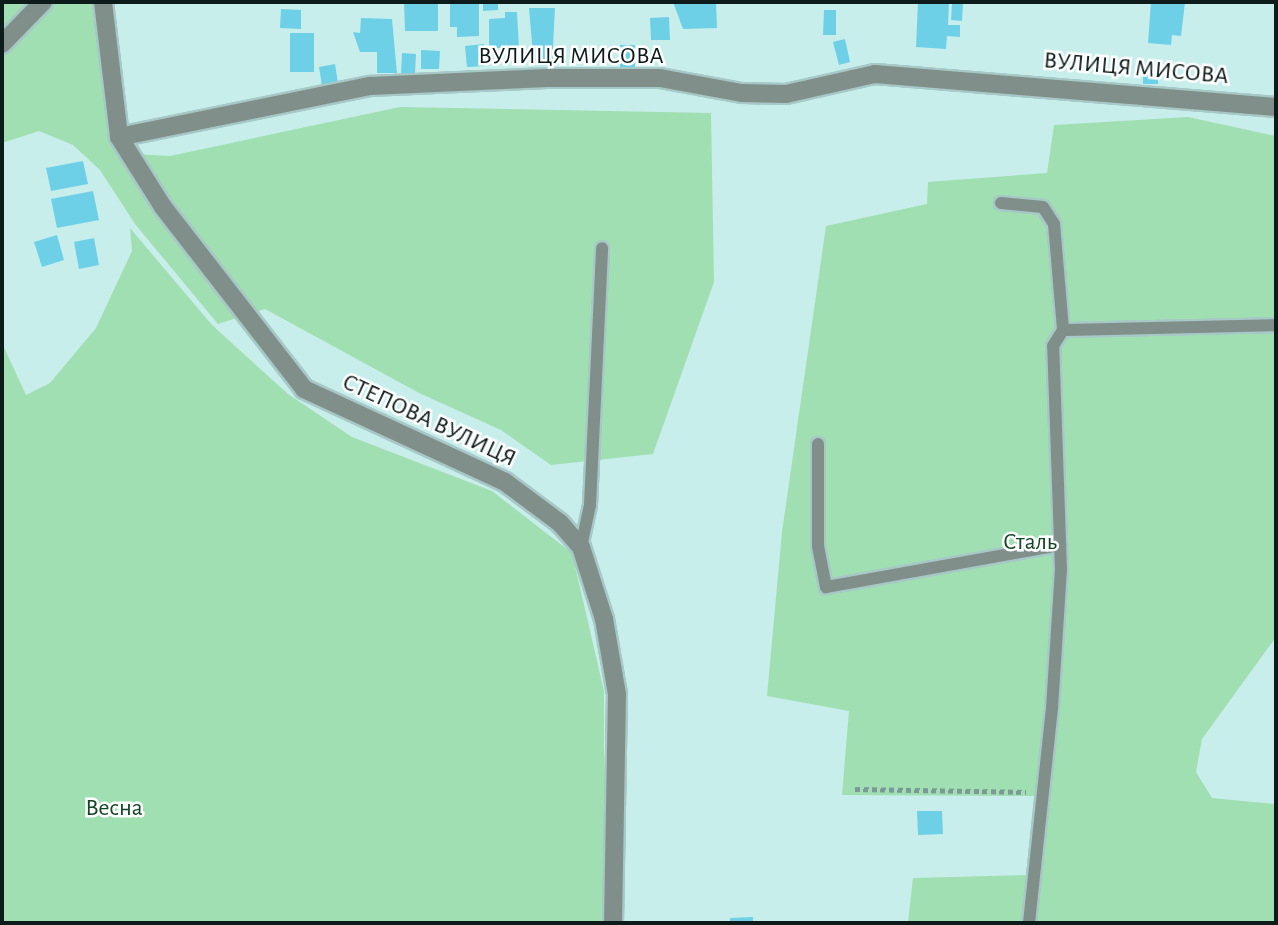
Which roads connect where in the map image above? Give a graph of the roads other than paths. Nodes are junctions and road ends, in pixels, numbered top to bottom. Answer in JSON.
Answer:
{"nodes":[{"id":1,"x":43,"y":2,"type":"edge"},
{"id":2,"x":103,"y":2,"type":"edge"},
{"id":3,"x":2,"y":44,"type":"edge"},
{"id":4,"x":1276,"y":107,"type":"edge"},
{"id":5,"x":119,"y":136,"type":"junction"},
{"id":6,"x":1001,"y":203,"type":"dead end"},
{"id":7,"x":601,"y":248,"type":"dead end"},
{"id":8,"x":1276,"y":326,"type":"edge"},
{"id":9,"x":1063,"y":330,"type":"junction"},
{"id":10,"x":818,"y":444,"type":"dead end"},
{"id":11,"x":1060,"y":545,"type":"junction"},
{"id":12,"x":581,"y":547,"type":"junction"},
{"id":13,"x":613,"y":923,"type":"edge"},
{"id":14,"x":1029,"y":923,"type":"edge"}],
"edges":[{"from":1,"to":3,"type":"street"},
{"from":2,"to":5,"type":"street","name":"СТЕПОВА ВУЛИЦЯ"},
{"from":4,"to":5,"type":"street","name":"ВУЛИЦЯ МИСОВА"},
{"from":5,"to":12,"type":"street","name":"СТЕПОВА ВУЛИЦЯ"},
{"from":6,"to":9,"type":"lane"},
{"from":7,"to":12,"type":"lane"},
{"from":8,"to":9,"type":"lane"},
{"from":9,"to":11,"type":"lane"},
{"from":10,"to":11,"type":"lane"},
{"from":11,"to":14,"type":"lane"},
{"from":12,"to":13,"type":"street","name":"СТЕПОВА ВУЛИЦЯ"}]}
